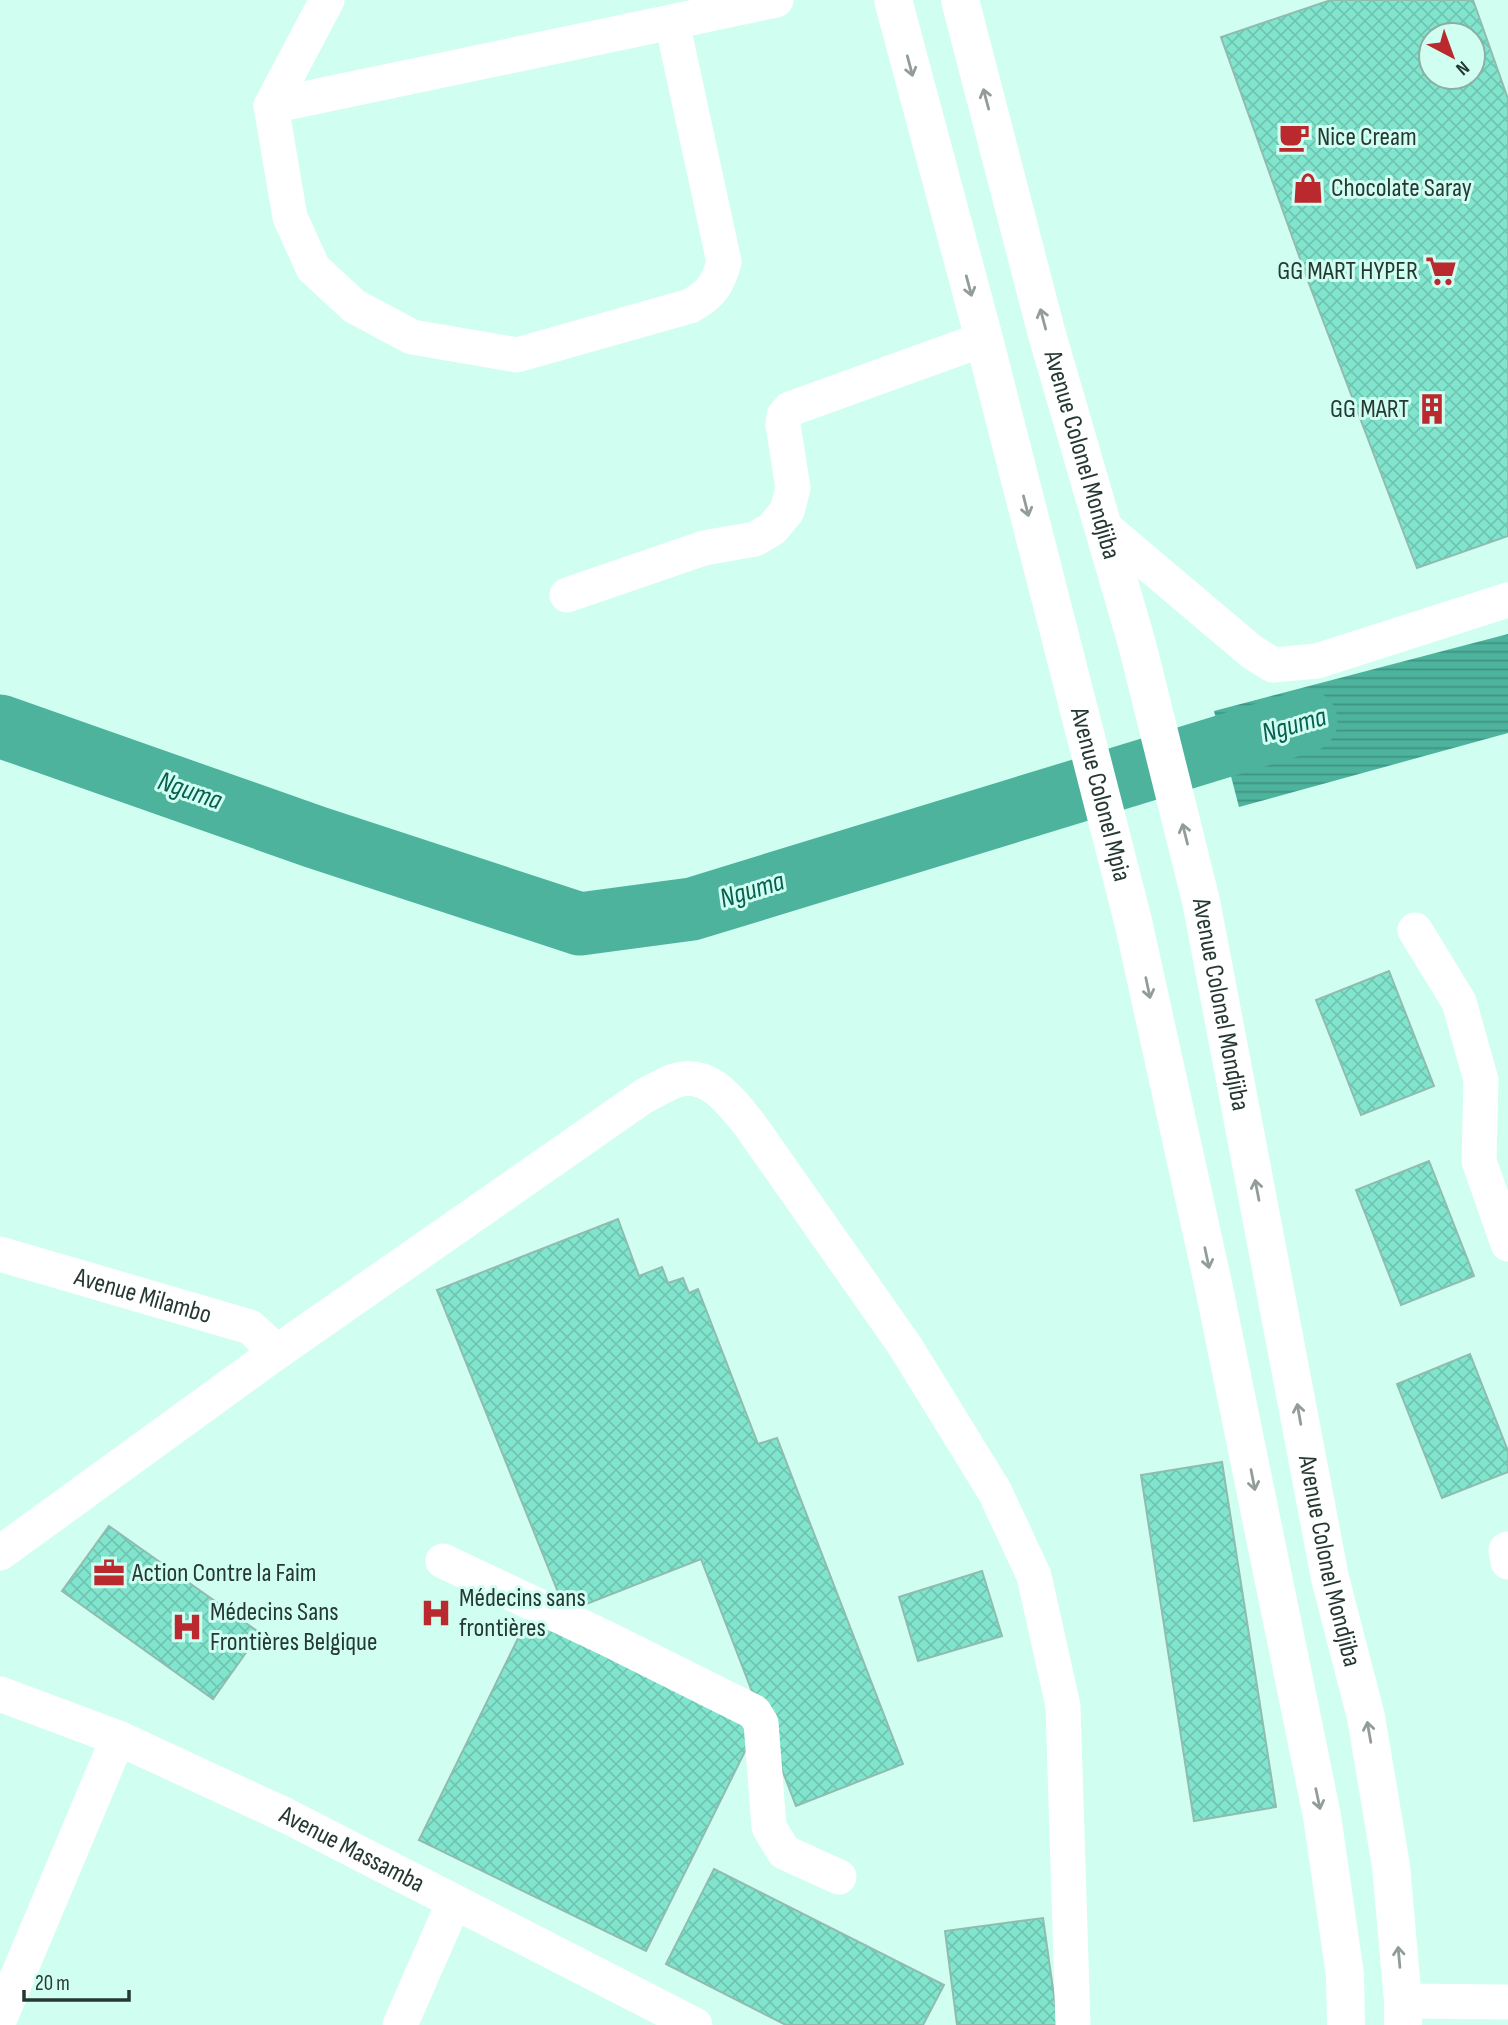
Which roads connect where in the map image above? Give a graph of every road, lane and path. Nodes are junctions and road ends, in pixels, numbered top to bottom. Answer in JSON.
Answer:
{"nodes":[{"id":1,"x":327,"y":0,"type":"edge"},
{"id":2,"x":776,"y":0,"type":"edge"},
{"id":3,"x":892,"y":0,"type":"edge"},
{"id":4,"x":960,"y":0,"type":"edge"},
{"id":5,"x":672,"y":22,"type":"junction"},
{"id":6,"x":271,"y":106,"type":"junction"},
{"id":7,"x":984,"y":339,"type":"junction"},
{"id":8,"x":1103,"y":526,"type":"junction"},
{"id":9,"x":567,"y":595,"type":"dead end"},
{"id":10,"x":1508,"y":600,"type":"edge"},
{"id":11,"x":1415,"y":930,"type":"dead end"},
{"id":12,"x":1508,"y":1244,"type":"edge"},
{"id":13,"x":0,"y":1254,"type":"edge"},
{"id":14,"x":277,"y":1352,"type":"junction"},
{"id":15,"x":1508,"y":1549,"type":"edge"},
{"id":16,"x":0,"y":1553,"type":"edge"},
{"id":17,"x":443,"y":1561,"type":"dead end"},
{"id":18,"x":1508,"y":1562,"type":"edge"},
{"id":19,"x":0,"y":1694,"type":"edge"},
{"id":20,"x":118,"y":1738,"type":"junction"},
{"id":21,"x":839,"y":1877,"type":"dead end"},
{"id":22,"x":453,"y":1902,"type":"junction"},
{"id":23,"x":1508,"y":2002,"type":"edge"},
{"id":24,"x":1403,"y":2013,"type":"edge"},
{"id":25,"x":0,"y":2018,"type":"edge"},
{"id":26,"x":400,"y":2025,"type":"edge"},
{"id":27,"x":695,"y":2025,"type":"edge"},
{"id":28,"x":1073,"y":2025,"type":"edge"},
{"id":29,"x":1346,"y":2025,"type":"edge"}],
"edges":[{"from":1,"to":6,"type":"street"},
{"from":2,"to":5,"type":"street"},
{"from":3,"to":7,"type":"main road","one_way":true},
{"from":8,"to":4,"type":"main road","name":"Avenue Colonel Mondjiba","one_way":true},
{"from":5,"to":6,"type":"street"},
{"from":5,"to":6,"type":"street"},
{"from":7,"to":9,"type":"street"},
{"from":7,"to":29,"type":"main road","name":"Avenue Colonel Mpia","one_way":true},
{"from":8,"to":10,"type":"street"},
{"from":24,"to":8,"type":"main road","name":"Avenue Colonel Mondjiba","one_way":true},
{"from":11,"to":12,"type":"street"},
{"from":13,"to":14,"type":"street","name":"Avenue Milambo"},
{"from":14,"to":16,"type":"street"},
{"from":14,"to":28,"type":"street"},
{"from":15,"to":18,"type":"street"},
{"from":17,"to":21,"type":"street"},
{"from":19,"to":20,"type":"street","name":"Avenue Massamba"},
{"from":20,"to":22,"type":"street","name":"Avenue Massamba"},
{"from":20,"to":25,"type":"street"},
{"from":22,"to":26,"type":"street"},
{"from":22,"to":27,"type":"street","name":"Avenue Massamba"},
{"from":23,"to":24,"type":"street"}]}
